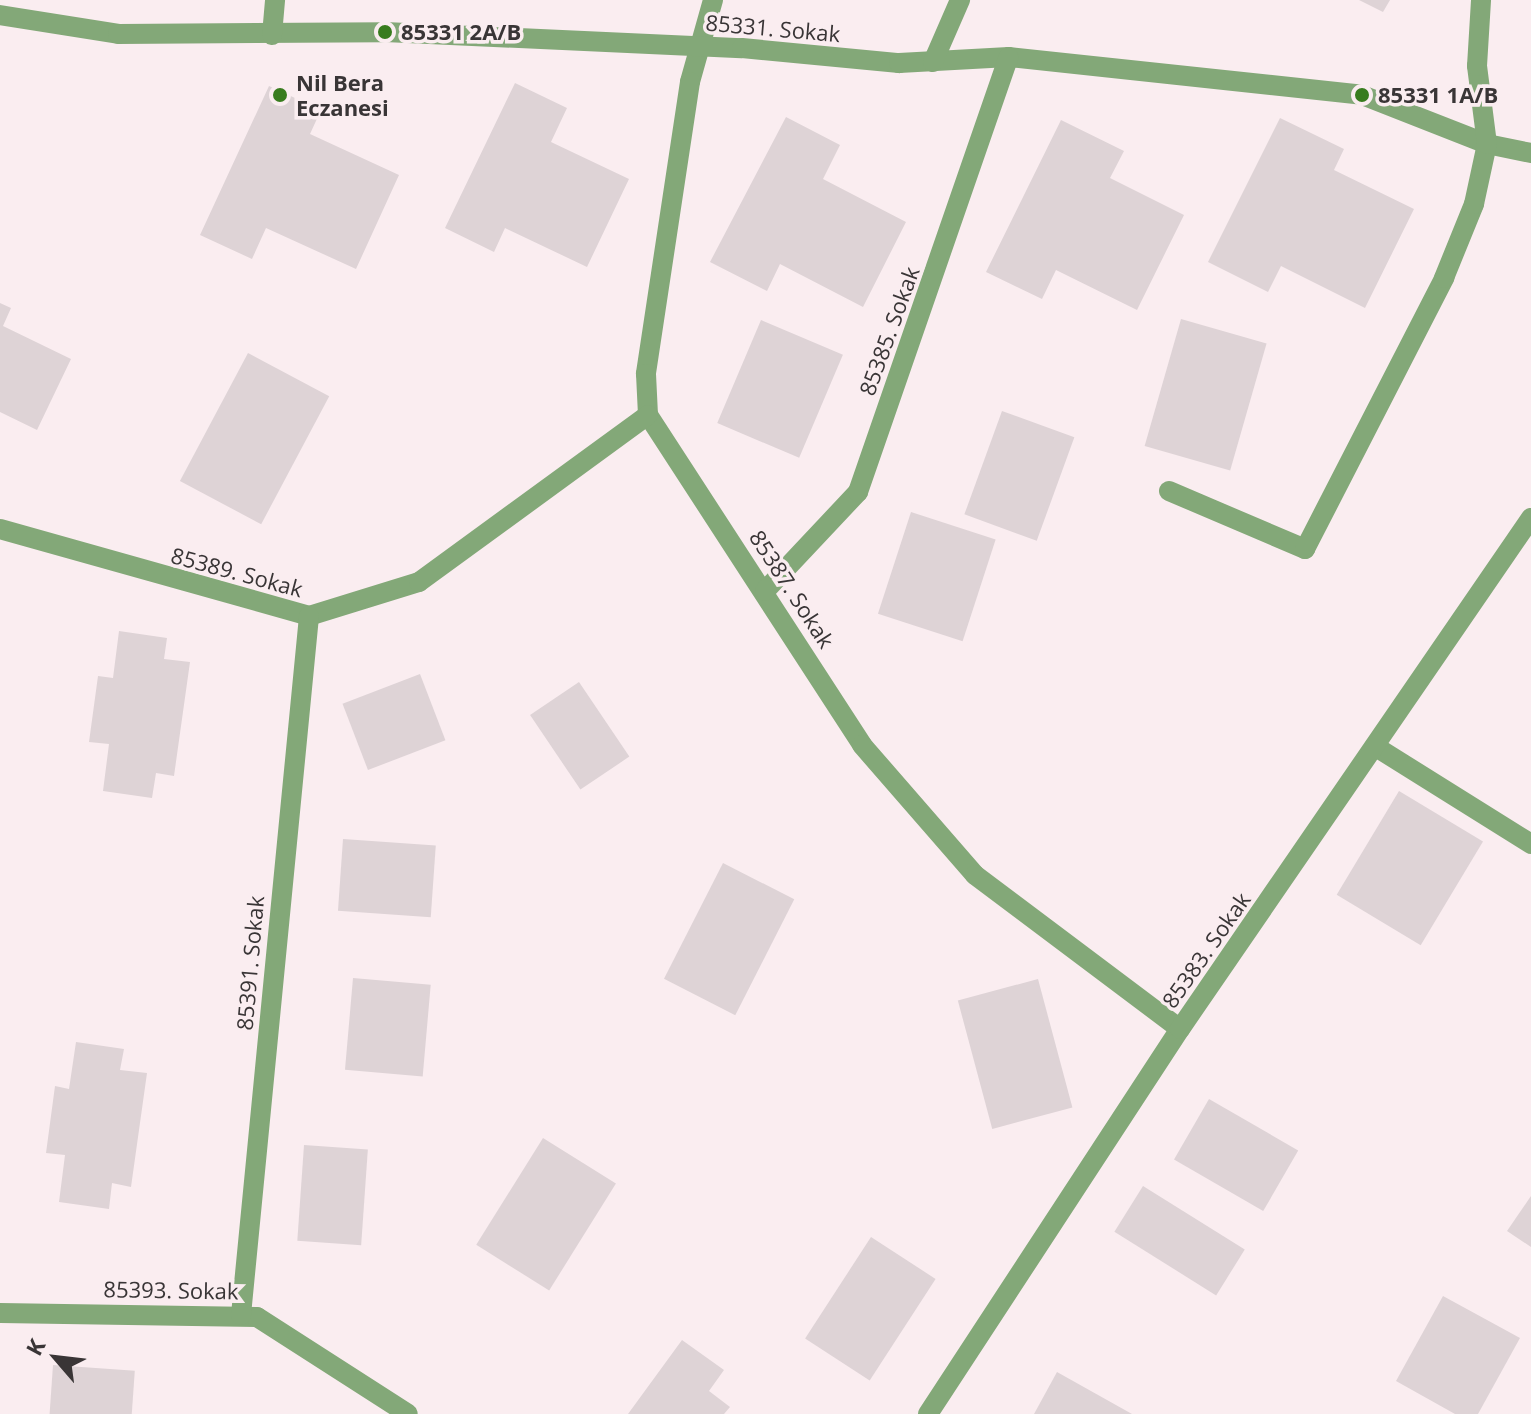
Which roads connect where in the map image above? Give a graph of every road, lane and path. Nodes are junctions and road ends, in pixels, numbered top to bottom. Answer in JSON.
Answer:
{"nodes":[{"id":1,"x":275,"y":0,"type":"edge"},
{"id":2,"x":713,"y":0,"type":"edge"},
{"id":3,"x":960,"y":0,"type":"edge"},
{"id":4,"x":1481,"y":0,"type":"edge"},
{"id":5,"x":0,"y":15,"type":"edge"},
{"id":6,"x":272,"y":35,"type":"junction"},
{"id":7,"x":699,"y":46,"type":"junction"},
{"id":8,"x":1009,"y":57,"type":"junction"},
{"id":9,"x":933,"y":62,"type":"junction"},
{"id":10,"x":1487,"y":144,"type":"junction"},
{"id":11,"x":1531,"y":153,"type":"edge"},
{"id":12,"x":648,"y":415,"type":"junction"},
{"id":13,"x":1169,"y":491,"type":"dead end"},
{"id":14,"x":1531,"y":518,"type":"edge"},
{"id":15,"x":0,"y":529,"type":"edge"},
{"id":16,"x":765,"y":591,"type":"junction"},
{"id":17,"x":309,"y":616,"type":"junction"},
{"id":18,"x":1376,"y":747,"type":"junction"},
{"id":19,"x":1531,"y":844,"type":"edge"},
{"id":20,"x":1180,"y":1029,"type":"junction"},
{"id":21,"x":0,"y":1313,"type":"edge"},
{"id":22,"x":241,"y":1315,"type":"junction"},
{"id":23,"x":408,"y":1414,"type":"edge"},
{"id":24,"x":928,"y":1414,"type":"edge"}],
"edges":[{"from":1,"to":6,"type":"street"},
{"from":2,"to":7,"type":"street"},
{"from":3,"to":9,"type":"street"},
{"from":4,"to":10,"type":"street"},
{"from":5,"to":6,"type":"street","name":"85331. Sokak"},
{"from":6,"to":7,"type":"street","name":"85331. Sokak"},
{"from":7,"to":9,"type":"street","name":"85331. Sokak"},
{"from":7,"to":12,"type":"street"},
{"from":8,"to":9,"type":"street","name":"85331. Sokak"},
{"from":8,"to":10,"type":"street","name":"85331. Sokak"},
{"from":8,"to":16,"type":"street","name":"85385. Sokak"},
{"from":10,"to":11,"type":"street","name":"85331. Sokak"},
{"from":10,"to":13,"type":"street"},
{"from":12,"to":16,"type":"street","name":"85387. Sokak"},
{"from":12,"to":17,"type":"street","name":"85389. Sokak"},
{"from":14,"to":18,"type":"street","name":"85383. Sokak"},
{"from":15,"to":17,"type":"street","name":"85389. Sokak"},
{"from":16,"to":20,"type":"street","name":"85387. Sokak"},
{"from":17,"to":22,"type":"street","name":"85391. Sokak"},
{"from":18,"to":19,"type":"street"},
{"from":18,"to":20,"type":"street","name":"85383. Sokak"},
{"from":20,"to":24,"type":"street","name":"85383. Sokak"},
{"from":21,"to":22,"type":"street","name":"85393. Sokak"},
{"from":22,"to":23,"type":"street","name":"85393. Sokak"}]}
